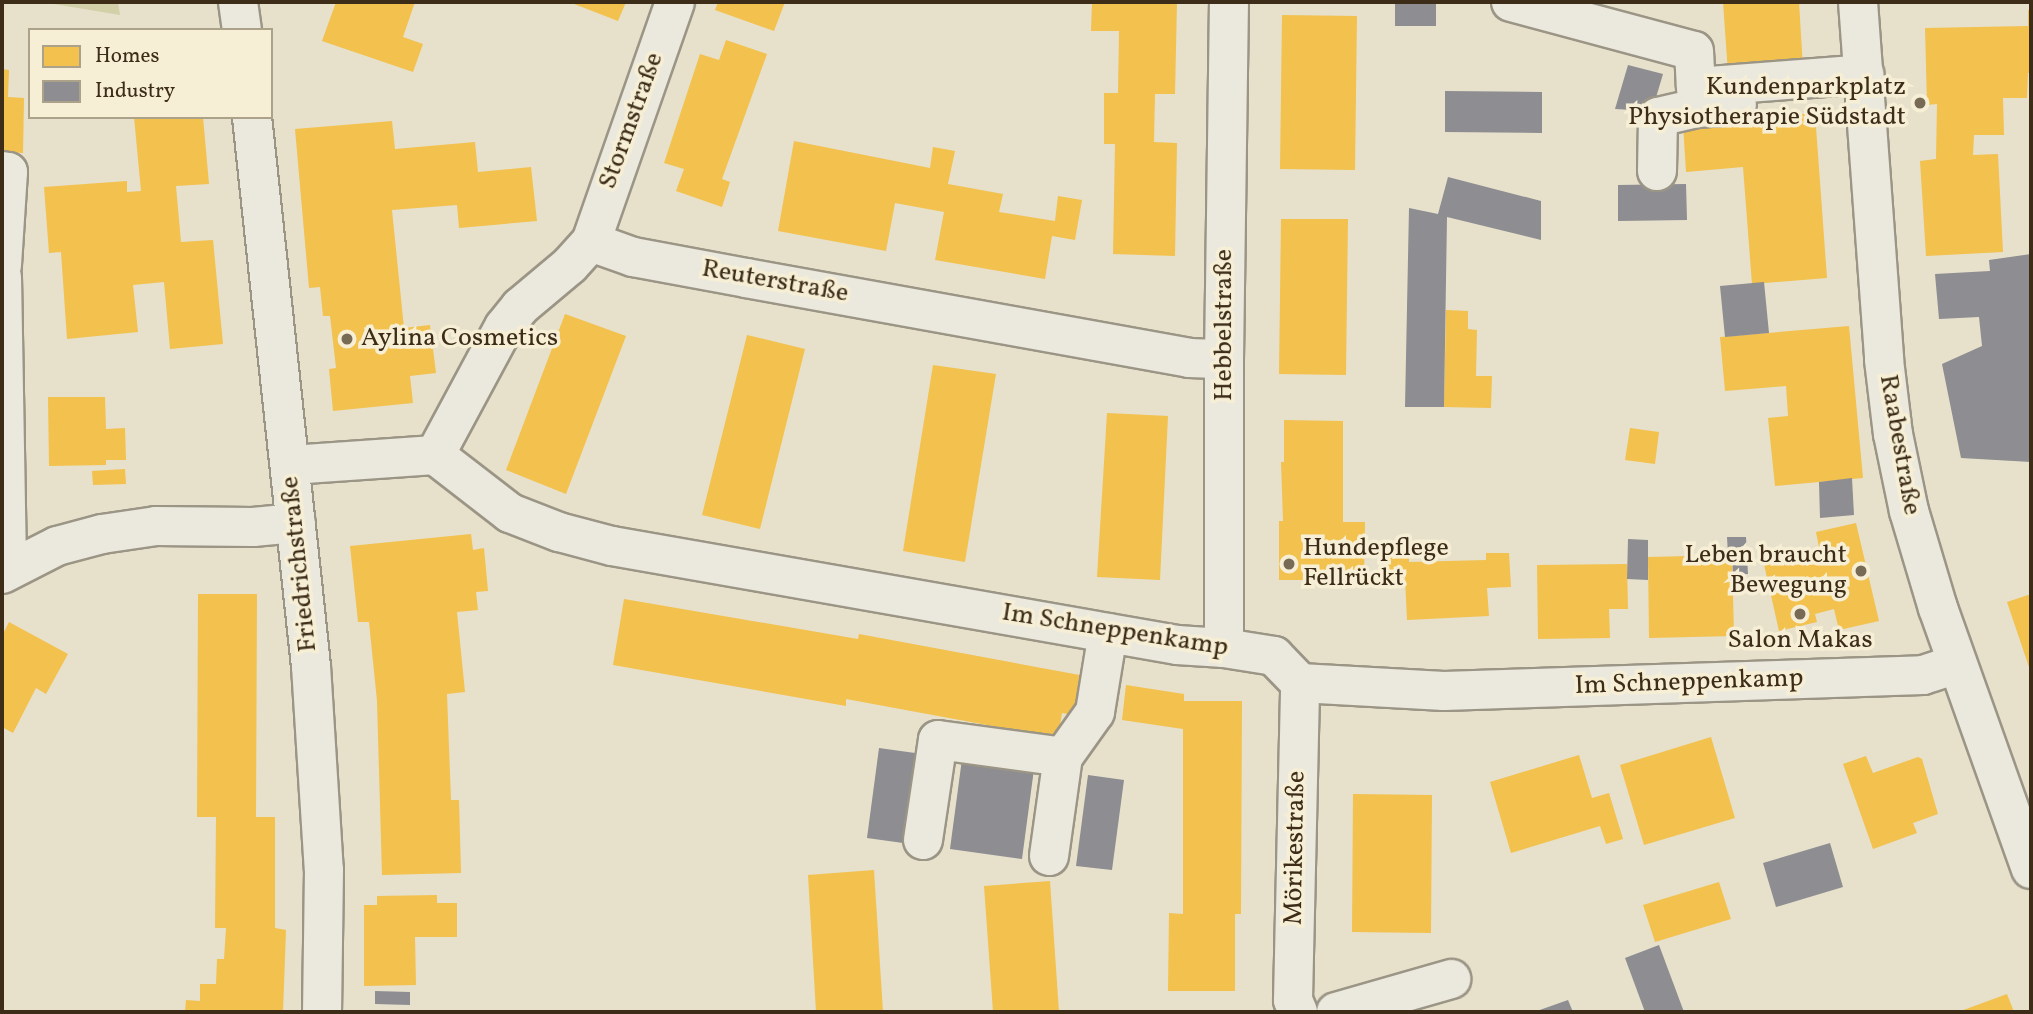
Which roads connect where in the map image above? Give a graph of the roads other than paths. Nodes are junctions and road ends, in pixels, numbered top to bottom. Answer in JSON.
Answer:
{"nodes":[{"id":1,"x":238,"y":2,"type":"edge"},
{"id":2,"x":675,"y":2,"type":"edge"},
{"id":3,"x":1229,"y":2,"type":"edge"},
{"id":4,"x":1511,"y":2,"type":"edge"},
{"id":5,"x":1858,"y":2,"type":"edge"},
{"id":6,"x":242,"y":28,"type":"edge"},
{"id":7,"x":1865,"y":84,"type":"junction"},
{"id":8,"x":252,"y":119,"type":"edge"},
{"id":9,"x":1657,"y":171,"type":"dead end"},
{"id":10,"x":2,"y":172,"type":"edge"},
{"id":11,"x":591,"y":242,"type":"junction"},
{"id":12,"x":2,"y":266,"type":"edge"},
{"id":13,"x":2,"y":278,"type":"edge"},
{"id":14,"x":1224,"y":359,"type":"junction"},
{"id":15,"x":435,"y":455,"type":"junction"},
{"id":16,"x":290,"y":464,"type":"junction"},
{"id":17,"x":296,"y":523,"type":"junction"},
{"id":18,"x":5,"y":572,"type":"edge"},
{"id":19,"x":1108,"y":633,"type":"junction"},
{"id":20,"x":1224,"y":648,"type":"junction"},
{"id":21,"x":1956,"y":664,"type":"junction"},
{"id":22,"x":1300,"y":683,"type":"junction"},
{"id":23,"x":1063,"y":757,"type":"junction"},
{"id":24,"x":923,"y":840,"type":"dead end"},
{"id":25,"x":1049,"y":856,"type":"dead end"},
{"id":26,"x":2031,"y":869,"type":"edge"},
{"id":27,"x":1451,"y":979,"type":"dead end"},
{"id":28,"x":323,"y":1012,"type":"edge"},
{"id":29,"x":1297,"y":1012,"type":"edge"},
{"id":30,"x":1336,"y":1012,"type":"edge"}],
"edges":[{"from":1,"to":6,"type":"street"},
{"from":2,"to":11,"type":"street","name":"Stormstraße"},
{"from":3,"to":14,"type":"street","name":"Hebbelstraße"},
{"from":4,"to":7,"type":"street"},
{"from":5,"to":7,"type":"street","name":"Raabestraße"},
{"from":7,"to":9,"type":"street"},
{"from":7,"to":21,"type":"street","name":"Raabestraße"},
{"from":8,"to":16,"type":"street","name":"Friedrichstraße"},
{"from":10,"to":12,"type":"street"},
{"from":11,"to":14,"type":"street","name":"Reuterstraße"},
{"from":11,"to":15,"type":"street"},
{"from":13,"to":18,"type":"street"},
{"from":14,"to":20,"type":"street","name":"Hebbelstraße"},
{"from":15,"to":16,"type":"street"},
{"from":15,"to":19,"type":"street","name":"Im Schneppenkamp"},
{"from":16,"to":17,"type":"street","name":"Friedrichstraße"},
{"from":17,"to":18,"type":"street"},
{"from":17,"to":28,"type":"street","name":"Friedrichstraße"},
{"from":19,"to":20,"type":"street","name":"Im Schneppenkamp"},
{"from":19,"to":23,"type":"street"},
{"from":20,"to":22,"type":"street","name":"Im Schneppenkamp"},
{"from":21,"to":22,"type":"street","name":"Im Schneppenkamp"},
{"from":21,"to":26,"type":"street","name":"Raabestraße"},
{"from":22,"to":29,"type":"street","name":"Mörikestraße"},
{"from":23,"to":24,"type":"street"},
{"from":23,"to":25,"type":"street"},
{"from":27,"to":30,"type":"street"}]}
